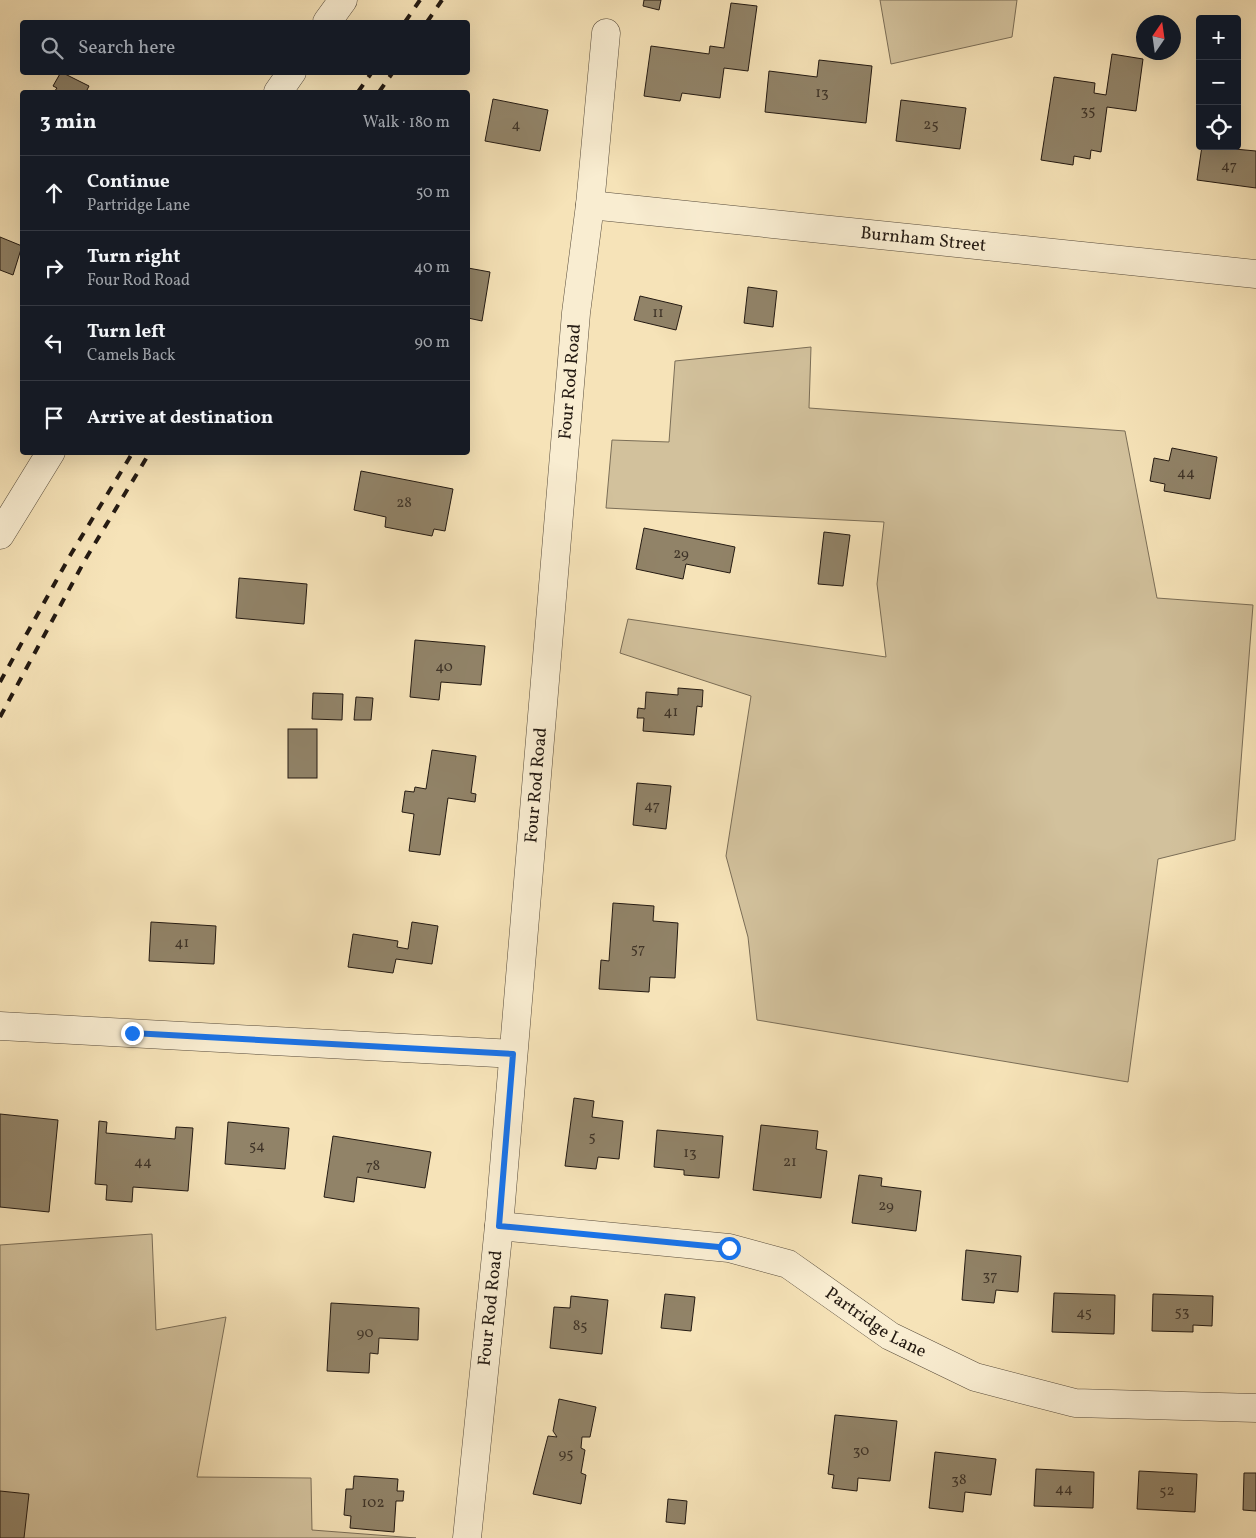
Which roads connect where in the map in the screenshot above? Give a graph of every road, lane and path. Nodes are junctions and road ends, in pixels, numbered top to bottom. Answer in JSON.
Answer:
{"nodes":[{"id":1,"x":343,"y":0,"type":"edge"},
{"id":2,"x":328,"y":20,"type":"edge"},
{"id":3,"x":606,"y":33,"type":"dead end"},
{"id":4,"x":290,"y":75,"type":"edge"},
{"id":5,"x":279,"y":90,"type":"edge"},
{"id":6,"x":590,"y":205,"type":"junction"},
{"id":7,"x":1256,"y":274,"type":"edge"},
{"id":8,"x":49,"y":455,"type":"edge"},
{"id":9,"x":0,"y":535,"type":"edge"},
{"id":10,"x":0,"y":1026,"type":"edge"},
{"id":11,"x":513,"y":1054,"type":"junction"},
{"id":12,"x":499,"y":1226,"type":"junction"},
{"id":13,"x":1256,"y":1408,"type":"edge"},
{"id":14,"x":467,"y":1538,"type":"edge"}],
"edges":[{"from":1,"to":2,"type":"street"},
{"from":3,"to":6,"type":"street","name":"Four Rod Road"},
{"from":4,"to":5,"type":"street"},
{"from":6,"to":7,"type":"street","name":"Burnham Street"},
{"from":6,"to":11,"type":"street","name":"Four Rod Road"},
{"from":8,"to":9,"type":"street"},
{"from":10,"to":11,"type":"street"},
{"from":11,"to":12,"type":"street","name":"Four Rod Road"},
{"from":12,"to":13,"type":"street","name":"Partridge Lane"},
{"from":12,"to":14,"type":"street","name":"Four Rod Road"}]}
